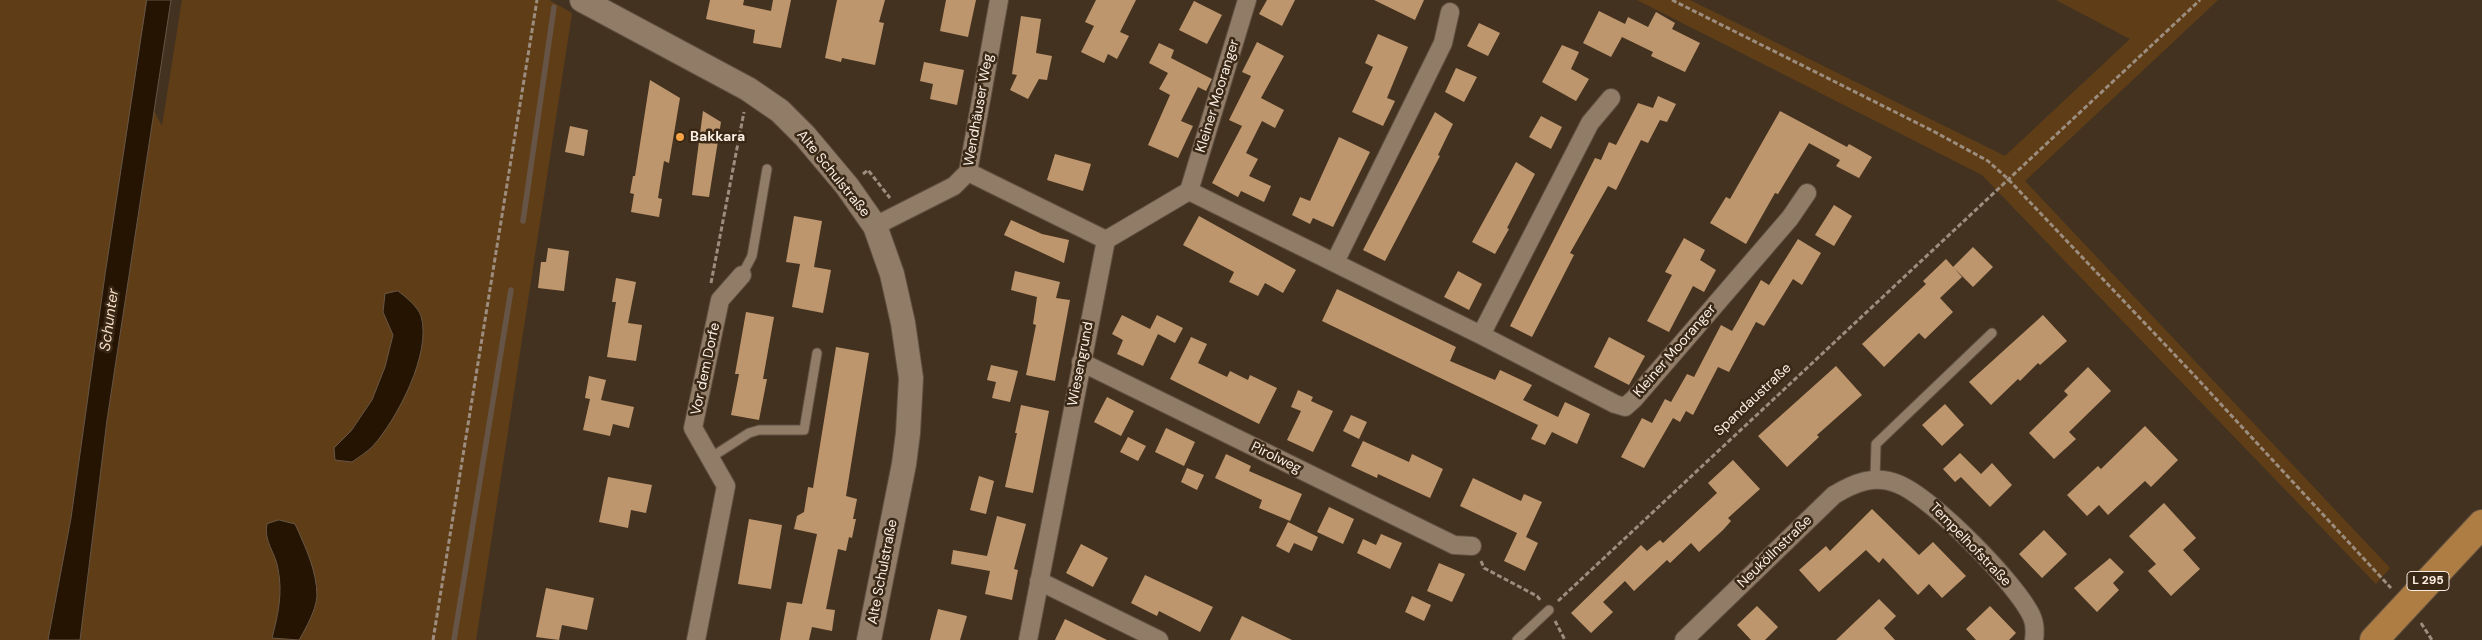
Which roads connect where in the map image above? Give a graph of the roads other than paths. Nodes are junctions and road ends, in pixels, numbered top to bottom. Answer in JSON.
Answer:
{"nodes":[{"id":1,"x":582,"y":0,"type":"edge"},
{"id":2,"x":999,"y":0,"type":"edge"},
{"id":3,"x":1247,"y":0,"type":"edge"},
{"id":4,"x":1450,"y":12,"type":"dead end"},
{"id":5,"x":1611,"y":98,"type":"dead end"},
{"id":6,"x":767,"y":169,"type":"dead end"},
{"id":7,"x":968,"y":172,"type":"junction"},
{"id":8,"x":1189,"y":191,"type":"junction"},
{"id":9,"x":1807,"y":192,"type":"dead end"},
{"id":10,"x":875,"y":226,"type":"junction"},
{"id":11,"x":1106,"y":240,"type":"junction"},
{"id":12,"x":1335,"y":262,"type":"junction"},
{"id":13,"x":742,"y":275,"type":"joint"},
{"id":14,"x":1992,"y":333,"type":"dead end"},
{"id":15,"x":1481,"y":335,"type":"junction"},
{"id":16,"x":817,"y":352,"type":"dead end"},
{"id":17,"x":1081,"y":362,"type":"junction"},
{"id":18,"x":710,"y":458,"type":"junction"},
{"id":19,"x":1875,"y":479,"type":"junction"},
{"id":20,"x":2482,"y":524,"type":"edge"},
{"id":21,"x":1472,"y":546,"type":"road end"},
{"id":22,"x":1039,"y":581,"type":"junction"},
{"id":23,"x":1549,"y":610,"type":"road end"},
{"id":24,"x":696,"y":640,"type":"edge"},
{"id":25,"x":869,"y":640,"type":"edge"},
{"id":26,"x":1028,"y":640,"type":"edge"},
{"id":27,"x":1159,"y":640,"type":"edge"},
{"id":28,"x":1517,"y":640,"type":"edge"},
{"id":29,"x":1684,"y":640,"type":"edge"},
{"id":30,"x":2034,"y":640,"type":"edge"},
{"id":31,"x":2374,"y":640,"type":"edge"}],
"edges":[{"from":1,"to":10,"type":"street","name":"Alte Schulstraße"},
{"from":2,"to":7,"type":"street","name":"Wendhäuser Weg"},
{"from":3,"to":8,"type":"street","name":"Kleiner Mooranger"},
{"from":4,"to":12,"type":"street"},
{"from":5,"to":15,"type":"street"},
{"from":6,"to":13,"type":"lane"},
{"from":7,"to":10,"type":"street","name":"Wendhäuser Weg"},
{"from":7,"to":11,"type":"street"},
{"from":8,"to":11,"type":"street"},
{"from":8,"to":12,"type":"street","name":"Kleiner Mooranger"},
{"from":9,"to":15,"type":"street","name":"Kleiner Mooranger"},
{"from":10,"to":25,"type":"street","name":"Alte Schulstraße"},
{"from":11,"to":17,"type":"street","name":"Wiesengrund"},
{"from":12,"to":15,"type":"street","name":"Kleiner Mooranger"},
{"from":13,"to":18,"type":"street","name":"Vor dem Dorfe"},
{"from":14,"to":19,"type":"lane"},
{"from":16,"to":18,"type":"lane"},
{"from":17,"to":21,"type":"street","name":"Pirolweg"},
{"from":17,"to":22,"type":"street","name":"Wiesengrund"},
{"from":18,"to":24,"type":"street","name":"Vor dem Dorfe"},
{"from":19,"to":29,"type":"street","name":"Neuköllnstraße"},
{"from":19,"to":30,"type":"street","name":"Tempelhofstraße"},
{"from":20,"to":31,"type":"main road","number":"L 295"},
{"from":22,"to":26,"type":"street","name":"Wiesengrund"},
{"from":22,"to":27,"type":"street"},
{"from":23,"to":28,"type":"lane"}]}
